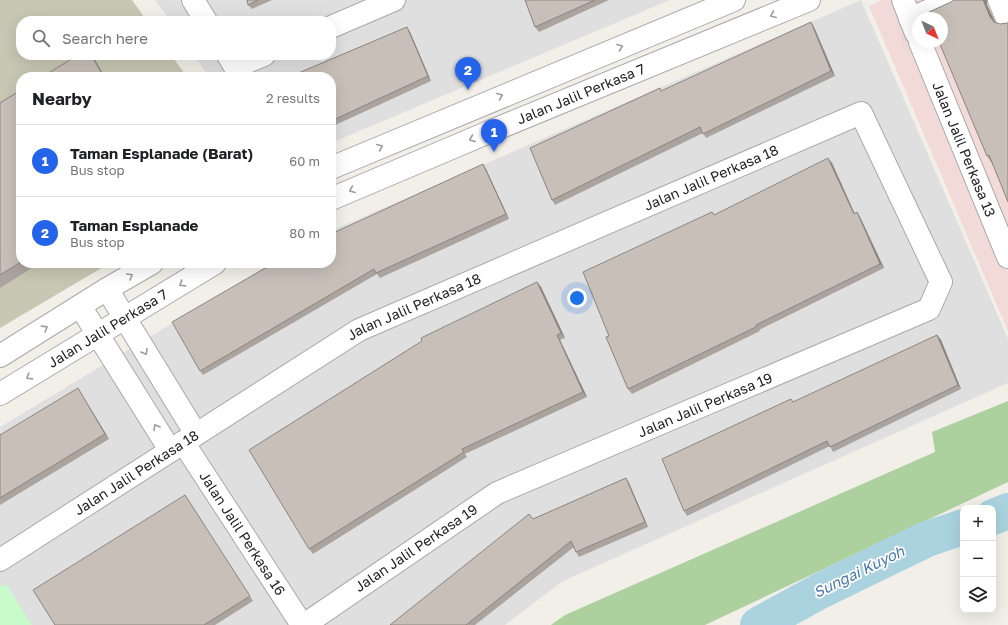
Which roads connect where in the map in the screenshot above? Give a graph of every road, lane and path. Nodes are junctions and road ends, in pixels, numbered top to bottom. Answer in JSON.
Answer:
{"nodes":[{"id":1,"x":193,"y":0,"type":"edge"},
{"id":2,"x":394,"y":0,"type":"edge"},
{"id":3,"x":734,"y":0,"type":"edge"},
{"id":4,"x":809,"y":0,"type":"edge"},
{"id":5,"x":998,"y":0,"type":"edge"},
{"id":6,"x":944,"y":1,"type":"edge"},
{"id":7,"x":906,"y":12,"type":"edge"},
{"id":8,"x":203,"y":16,"type":"edge"},
{"id":9,"x":1008,"y":21,"type":"edge"},
{"id":10,"x":336,"y":25,"type":"edge"},
{"id":11,"x":922,"y":48,"type":"edge"},
{"id":12,"x":861,"y":113,"type":"joint"},
{"id":13,"x":336,"y":166,"type":"edge"},
{"id":14,"x":336,"y":197,"type":"edge"},
{"id":15,"x":1008,"y":257,"type":"edge"},
{"id":16,"x":143,"y":268,"type":"edge"},
{"id":17,"x":207,"y":268,"type":"edge"},
{"id":18,"x":107,"y":289,"type":"junction"},
{"id":19,"x":80,"y":306,"type":"junction"},
{"id":20,"x":126,"y":318,"type":"junction"},
{"id":21,"x":98,"y":334,"type":"junction"},
{"id":22,"x":0,"y":356,"type":"edge"},
{"id":23,"x":0,"y":394,"type":"edge"},
{"id":24,"x":183,"y":442,"type":"junction"},
{"id":25,"x":0,"y":560,"type":"edge"},
{"id":26,"x":303,"y":625,"type":"edge"}],
"edges":[{"from":1,"to":8,"type":"street"},
{"from":2,"to":10,"type":"street"},
{"from":13,"to":3,"type":"street","name":"Jalan Jalil Perkasa 7","one_way":true},
{"from":4,"to":14,"type":"street","name":"Jalan Jalil Perkasa 7","one_way":true},
{"from":5,"to":9,"type":"street"},
{"from":6,"to":7,"type":"street"},
{"from":11,"to":15,"type":"street","name":"Jalan Jalil Perkasa 13"},
{"from":12,"to":24,"type":"street","name":"Jalan Jalil Perkasa 18"},
{"from":12,"to":26,"type":"street","name":"Jalan Jalil Perkasa 19"},
{"from":18,"to":16,"type":"street","one_way":true},
{"from":17,"to":20,"type":"street","name":"Jalan Jalil Perkasa 7","one_way":true},
{"from":18,"to":19,"type":"street"},
{"from":18,"to":20,"type":"street","name":"Jalan Jalil Perkasa 16"},
{"from":19,"to":21,"type":"street","name":"Jalan Jalil Perkasa 16"},
{"from":22,"to":19,"type":"street","one_way":true},
{"from":20,"to":21,"type":"street","name":"Jalan Jalil Perkasa 7"},
{"from":20,"to":24,"type":"street","name":"Jalan Jalil Perkasa 16","one_way":true},
{"from":21,"to":23,"type":"street","name":"Jalan Jalil Perkasa 7","one_way":true},
{"from":24,"to":21,"type":"street","name":"Jalan Jalil Perkasa 16","one_way":true},
{"from":24,"to":25,"type":"street","name":"Jalan Jalil Perkasa 18"},
{"from":24,"to":26,"type":"street","name":"Jalan Jalil Perkasa 16"}]}
